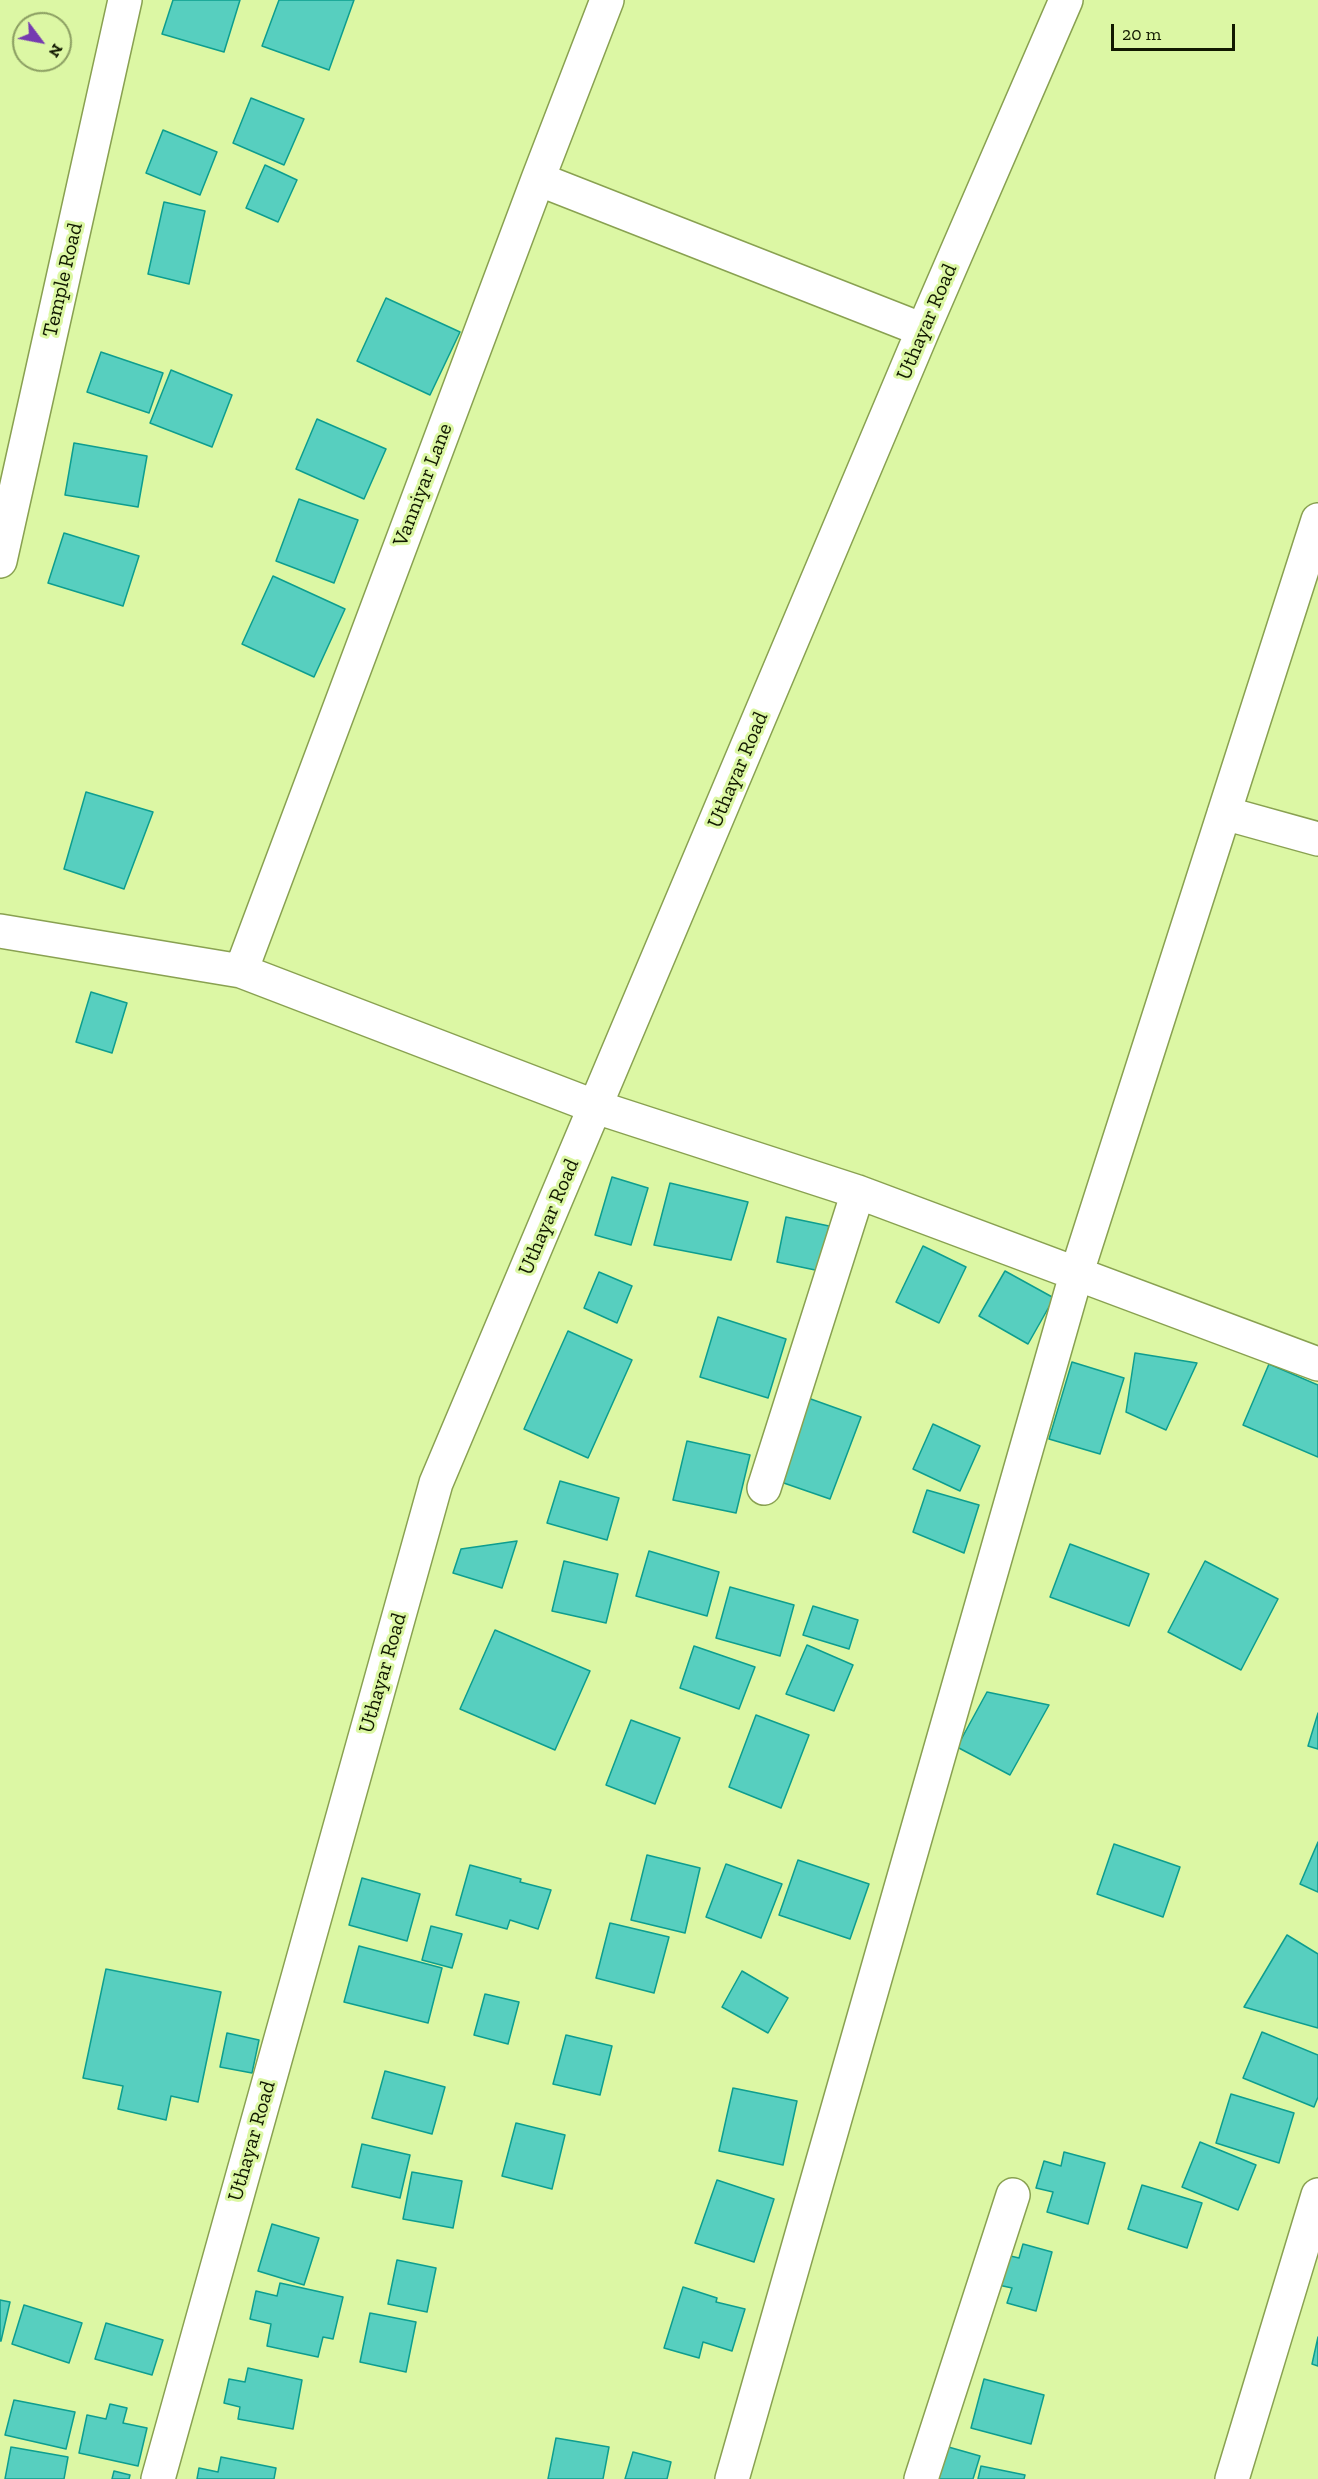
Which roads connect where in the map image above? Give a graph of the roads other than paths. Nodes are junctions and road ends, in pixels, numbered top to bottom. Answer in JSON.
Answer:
{"nodes":[{"id":1,"x":125,"y":0,"type":"edge"},
{"id":2,"x":607,"y":0,"type":"edge"},
{"id":3,"x":1066,"y":0,"type":"edge"},
{"id":4,"x":538,"y":179,"type":"junction"},
{"id":5,"x":923,"y":330,"type":"junction"},
{"id":6,"x":1318,"y":520,"type":"edge"},
{"id":7,"x":0,"y":561,"type":"edge"},
{"id":8,"x":1224,"y":813,"type":"junction"},
{"id":9,"x":1318,"y":839,"type":"edge"},
{"id":10,"x":0,"y":931,"type":"edge"},
{"id":11,"x":241,"y":971,"type":"junction"},
{"id":12,"x":596,"y":1107,"type":"junction"},
{"id":13,"x":858,"y":1192,"type":"junction"},
{"id":14,"x":1076,"y":1275,"type":"junction"},
{"id":15,"x":1318,"y":1364,"type":"edge"},
{"id":16,"x":764,"y":1488,"type":"dead end"},
{"id":17,"x":1013,"y":2194,"type":"dead end"},
{"id":18,"x":1318,"y":2194,"type":"edge"},
{"id":19,"x":158,"y":2479,"type":"edge"},
{"id":20,"x":732,"y":2479,"type":"edge"},
{"id":21,"x":921,"y":2479,"type":"edge"},
{"id":22,"x":1232,"y":2479,"type":"edge"}],
"edges":[{"from":1,"to":7,"type":"street","name":"Temple Road"},
{"from":2,"to":4,"type":"street","name":"Vanniyar Lane"},
{"from":3,"to":5,"type":"street","name":"Uthayar Road"},
{"from":4,"to":5,"type":"street"},
{"from":4,"to":11,"type":"street","name":"Vanniyar Lane"},
{"from":5,"to":12,"type":"street","name":"Uthayar Road"},
{"from":6,"to":8,"type":"street"},
{"from":8,"to":9,"type":"street"},
{"from":8,"to":14,"type":"street"},
{"from":10,"to":11,"type":"street"},
{"from":11,"to":12,"type":"street"},
{"from":12,"to":13,"type":"street"},
{"from":12,"to":19,"type":"street","name":"Uthayar Road"},
{"from":13,"to":14,"type":"street"},
{"from":13,"to":16,"type":"street"},
{"from":14,"to":15,"type":"street"},
{"from":14,"to":20,"type":"street"},
{"from":17,"to":21,"type":"street"},
{"from":18,"to":22,"type":"street"}]}
